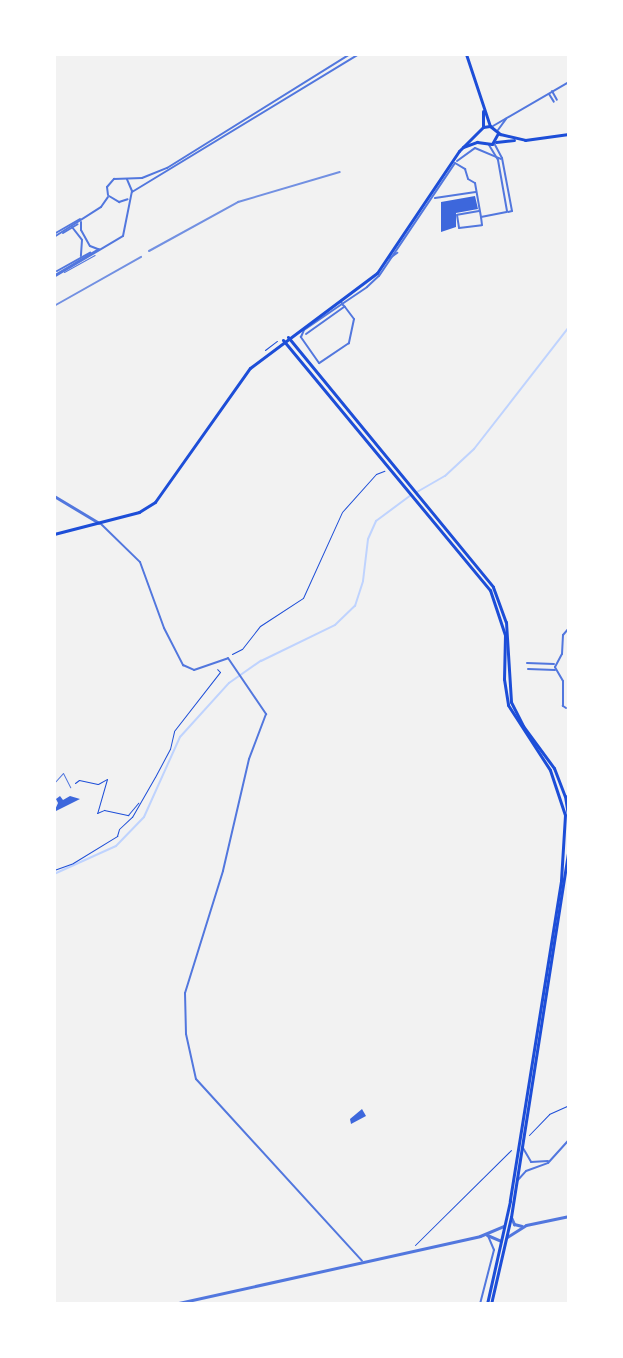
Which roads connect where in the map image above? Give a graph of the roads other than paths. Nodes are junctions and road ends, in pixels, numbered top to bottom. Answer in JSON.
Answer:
{"nodes":[{"id":1,"x":350,"y":54,"type":"edge"},
{"id":2,"x":359,"y":54,"type":"edge"},
{"id":3,"x":466,"y":54,"type":"edge"},
{"id":4,"x":569,"y":82,"type":"edge"},
{"id":5,"x":550,"y":92,"type":"junction"},
{"id":6,"x":555,"y":101,"type":"dead end"},
{"id":7,"x":482,"y":107,"type":"junction"},
{"id":8,"x":510,"y":114,"type":"junction"},
{"id":9,"x":491,"y":126,"type":"junction"},
{"id":10,"x":483,"y":127,"type":"junction"},
{"id":11,"x":498,"y":132,"type":"junction"},
{"id":12,"x":569,"y":134,"type":"edge"},
{"id":13,"x":479,"y":135,"type":"junction"},
{"id":14,"x":525,"y":140,"type":"junction"},
{"id":15,"x":482,"y":142,"type":"junction"},
{"id":16,"x":493,"y":143,"type":"junction"},
{"id":17,"x":462,"y":148,"type":"junction"},
{"id":18,"x":502,"y":158,"type":"junction"},
{"id":19,"x":498,"y":160,"type":"junction"},
{"id":20,"x":455,"y":163,"type":"junction"},
{"id":21,"x":442,"y":177,"type":"junction"},
{"id":22,"x":126,"y":179,"type":"junction"},
{"id":23,"x":132,"y":192,"type":"junction"},
{"id":24,"x":477,"y":192,"type":"junction"},
{"id":25,"x":108,"y":195,"type":"junction"},
{"id":26,"x":431,"y":197,"type":"junction"},
{"id":27,"x":130,"y":198,"type":"junction"},
{"id":28,"x":510,"y":198,"type":"junction"},
{"id":29,"x":504,"y":199,"type":"junction"},
{"id":30,"x":480,"y":211,"type":"junction"},
{"id":31,"x":507,"y":212,"type":"junction"},
{"id":32,"x":88,"y":215,"type":"junction"},
{"id":33,"x":481,"y":217,"type":"junction"},
{"id":34,"x":82,"y":221,"type":"junction"},
{"id":35,"x":72,"y":226,"type":"junction"},
{"id":36,"x":411,"y":231,"type":"junction"},
{"id":37,"x":55,"y":236,"type":"edge"},
{"id":38,"x":404,"y":236,"type":"junction"},
{"id":39,"x":100,"y":250,"type":"junction"},
{"id":40,"x":92,"y":252,"type":"junction"},
{"id":41,"x":398,"y":252,"type":"junction"},
{"id":42,"x":80,"y":257,"type":"junction"},
{"id":43,"x":390,"y":258,"type":"junction"},
{"id":44,"x":54,"y":276,"type":"edge"},
{"id":45,"x":342,"y":304,"type":"junction"},
{"id":46,"x":288,"y":337,"type":"junction"},
{"id":47,"x":282,"y":339,"type":"junction"},
{"id":48,"x":391,"y":464,"type":"junction"},
{"id":49,"x":54,"y":496,"type":"edge"},
{"id":50,"x":436,"y":518,"type":"junction"},
{"id":51,"x":99,"y":523,"type":"junction"},
{"id":52,"x":54,"y":534,"type":"edge"},
{"id":53,"x":568,"y":629,"type":"edge"},
{"id":54,"x":527,"y":663,"type":"dead end"},
{"id":55,"x":556,"y":664,"type":"junction"},
{"id":56,"x":528,"y":669,"type":"dead end"},
{"id":57,"x":555,"y":670,"type":"junction"},
{"id":58,"x":566,"y":708,"type":"dead end"},
{"id":59,"x":54,"y":783,"type":"edge"},
{"id":60,"x":70,"y":787,"type":"road end"},
{"id":61,"x":569,"y":822,"type":"edge"},
{"id":62,"x":569,"y":845,"type":"edge"},
{"id":63,"x":525,"y":1136,"type":"junction"},
{"id":64,"x":569,"y":1140,"type":"edge"},
{"id":65,"x":552,"y":1158,"type":"junction"},
{"id":66,"x":516,"y":1182,"type":"junction"},
{"id":67,"x":569,"y":1216,"type":"edge"},
{"id":68,"x":511,"y":1217,"type":"junction"},
{"id":69,"x":506,"y":1222,"type":"junction"},
{"id":70,"x":526,"y":1225,"type":"junction"},
{"id":71,"x":487,"y":1235,"type":"junction"},
{"id":72,"x":480,"y":1236,"type":"junction"},
{"id":73,"x":507,"y":1237,"type":"junction"},
{"id":74,"x":502,"y":1243,"type":"junction"},
{"id":75,"x":363,"y":1262,"type":"junction"},
{"id":76,"x":174,"y":1304,"type":"edge"},
{"id":77,"x":480,"y":1304,"type":"edge"},
{"id":78,"x":489,"y":1304,"type":"edge"}],
"edges":[{"from":1,"to":22,"type":"street"},
{"from":2,"to":23,"type":"street"},
{"from":3,"to":7,"type":"main road"},
{"from":4,"to":5,"type":"street"},
{"from":5,"to":6,"type":"street"},
{"from":5,"to":8,"type":"street"},
{"from":7,"to":9,"type":"main road"},
{"from":7,"to":10,"type":"main road"},
{"from":8,"to":9,"type":"street"},
{"from":8,"to":11,"type":"street"},
{"from":9,"to":10,"type":"main road"},
{"from":9,"to":11,"type":"main road"},
{"from":10,"to":13,"type":"main road"},
{"from":11,"to":14,"type":"main road"},
{"from":11,"to":16,"type":"main road"},
{"from":12,"to":14,"type":"main road"},
{"from":13,"to":15,"type":"main road"},
{"from":13,"to":17,"type":"main road"},
{"from":14,"to":16,"type":"main road"},
{"from":15,"to":16,"type":"main road"},
{"from":15,"to":17,"type":"main road"},
{"from":16,"to":18,"type":"street"},
{"from":16,"to":19,"type":"street"},
{"from":17,"to":21,"type":"main road"},
{"from":18,"to":19,"type":"street"},
{"from":18,"to":28,"type":"street"},
{"from":19,"to":20,"type":"street"},
{"from":19,"to":29,"type":"street"},
{"from":20,"to":21,"type":"street"},
{"from":20,"to":24,"type":"street"},
{"from":20,"to":26,"type":"street"},
{"from":21,"to":26,"type":"main road"},
{"from":22,"to":23,"type":"street"},
{"from":22,"to":25,"type":"street"},
{"from":23,"to":27,"type":"street"},
{"from":24,"to":26,"type":"street"},
{"from":24,"to":30,"type":"street"},
{"from":25,"to":27,"type":"street"},
{"from":25,"to":32,"type":"street"},
{"from":26,"to":36,"type":"street"},
{"from":26,"to":38,"type":"main road"},
{"from":27,"to":39,"type":"street"},
{"from":28,"to":29,"type":"street"},
{"from":28,"to":31,"type":"street"},
{"from":29,"to":31,"type":"street"},
{"from":30,"to":33,"type":"street"},
{"from":30,"to":33,"type":"street"},
{"from":31,"to":33,"type":"street"},
{"from":32,"to":34,"type":"street"},
{"from":32,"to":37,"type":"street"},
{"from":34,"to":35,"type":"street"},
{"from":34,"to":39,"type":"street"},
{"from":35,"to":37,"type":"street"},
{"from":35,"to":42,"type":"street"},
{"from":36,"to":38,"type":"street"},
{"from":36,"to":41,"type":"street"},
{"from":38,"to":43,"type":"main road"},
{"from":39,"to":40,"type":"street"},
{"from":39,"to":44,"type":"street"},
{"from":40,"to":42,"type":"street"},
{"from":40,"to":44,"type":"street"},
{"from":41,"to":43,"type":"street"},
{"from":41,"to":45,"type":"street"},
{"from":42,"to":44,"type":"street"},
{"from":43,"to":45,"type":"main road"},
{"from":45,"to":45,"type":"street"},
{"from":45,"to":46,"type":"main road"},
{"from":46,"to":47,"type":"main road"},
{"from":46,"to":48,"type":"main road"},
{"from":47,"to":48,"type":"main road"},
{"from":47,"to":51,"type":"main road"},
{"from":48,"to":50,"type":"main road"},
{"from":49,"to":51,"type":"street"},
{"from":50,"to":61,"type":"main road"},
{"from":50,"to":69,"type":"main road"},
{"from":51,"to":52,"type":"main road"},
{"from":51,"to":75,"type":"street"},
{"from":53,"to":55,"type":"street"},
{"from":54,"to":55,"type":"street"},
{"from":55,"to":57,"type":"street"},
{"from":56,"to":57,"type":"street"},
{"from":57,"to":58,"type":"street"},
{"from":59,"to":60,"type":"lane"},
{"from":62,"to":63,"type":"main road"},
{"from":63,"to":65,"type":"street"},
{"from":63,"to":66,"type":"main road"},
{"from":64,"to":65,"type":"street"},
{"from":65,"to":66,"type":"street"},
{"from":66,"to":68,"type":"main road"},
{"from":67,"to":70,"type":"street"},
{"from":68,"to":70,"type":"street"},
{"from":68,"to":73,"type":"main road"},
{"from":69,"to":72,"type":"street"},
{"from":69,"to":74,"type":"main road"},
{"from":70,"to":73,"type":"street"},
{"from":71,"to":72,"type":"street"},
{"from":71,"to":74,"type":"street"},
{"from":71,"to":77,"type":"street"},
{"from":72,"to":75,"type":"street"},
{"from":73,"to":78,"type":"main road"},
{"from":74,"to":78,"type":"main road"},
{"from":75,"to":76,"type":"street"}]}
